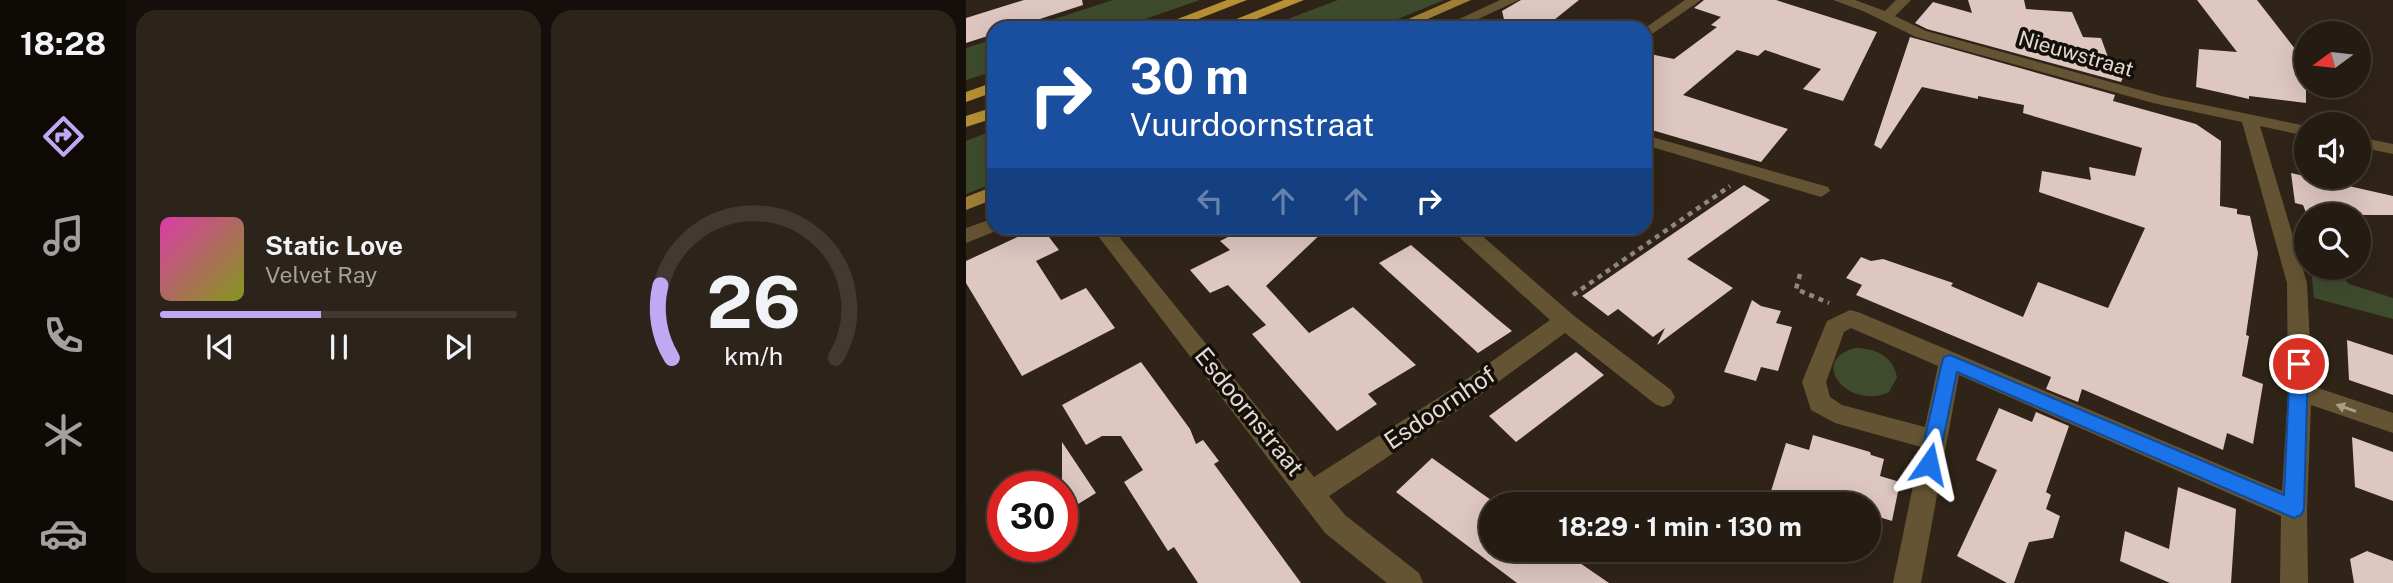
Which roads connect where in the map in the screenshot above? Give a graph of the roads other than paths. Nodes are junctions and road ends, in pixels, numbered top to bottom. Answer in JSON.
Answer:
{"nodes":[{"id":1,"x":1240,"y":0,"type":"edge"},
{"id":2,"x":1297,"y":0,"type":"edge"},
{"id":3,"x":1464,"y":0,"type":"edge"},
{"id":4,"x":1512,"y":0,"type":"edge"},
{"id":5,"x":1695,"y":0,"type":"edge"},
{"id":6,"x":1840,"y":0,"type":"edge"},
{"id":7,"x":1904,"y":0,"type":"edge"},
{"id":8,"x":1886,"y":18,"type":"junction"},
{"id":9,"x":1181,"y":21,"type":"edge"},
{"id":10,"x":1240,"y":21,"type":"edge"},
{"id":11,"x":1412,"y":21,"type":"edge"},
{"id":12,"x":1463,"y":21,"type":"edge"},
{"id":13,"x":1652,"y":29,"type":"edge"},
{"id":14,"x":987,"y":90,"type":"edge"},
{"id":15,"x":966,"y":97,"type":"edge"},
{"id":16,"x":987,"y":114,"type":"edge"},
{"id":17,"x":2249,"y":118,"type":"junction"},
{"id":18,"x":966,"y":122,"type":"edge"},
{"id":19,"x":2294,"y":128,"type":"edge"},
{"id":20,"x":1652,"y":142,"type":"edge"},
{"id":21,"x":2371,"y":144,"type":"edge"},
{"id":22,"x":2393,"y":149,"type":"edge"},
{"id":23,"x":1821,"y":191,"type":"dead end"},
{"id":24,"x":987,"y":195,"type":"edge"},
{"id":25,"x":966,"y":204,"type":"edge"},
{"id":26,"x":987,"y":227,"type":"edge"},
{"id":27,"x":1108,"y":235,"type":"edge"},
{"id":28,"x":1469,"y":235,"type":"edge"},
{"id":29,"x":966,"y":236,"type":"edge"},
{"id":30,"x":1558,"y":316,"type":"junction"},
{"id":31,"x":1950,"y":362,"type":"junction"},
{"id":32,"x":2300,"y":392,"type":"junction"},
{"id":33,"x":1663,"y":397,"type":"dead end"},
{"id":34,"x":2393,"y":424,"type":"edge"},
{"id":35,"x":1933,"y":440,"type":"junction"},
{"id":36,"x":1313,"y":492,"type":"junction"},
{"id":37,"x":2294,"y":509,"type":"junction"},
{"id":38,"x":1409,"y":583,"type":"edge"},
{"id":39,"x":1907,"y":583,"type":"edge"},
{"id":40,"x":2294,"y":583,"type":"edge"}],
"edges":[{"from":1,"to":9,"type":"highway"},
{"from":2,"to":10,"type":"highway"},
{"from":3,"to":11,"type":"main road"},
{"from":4,"to":12,"type":"street"},
{"from":5,"to":13,"type":"street"},
{"from":6,"to":8,"type":"street","name":"Nieuwstraat"},
{"from":7,"to":8,"type":"street"},
{"from":8,"to":17,"type":"street","name":"Nieuwstraat"},
{"from":14,"to":15,"type":"highway"},
{"from":16,"to":18,"type":"highway"},
{"from":17,"to":19,"type":"street","name":"Nieuwstraat"},
{"from":17,"to":32,"type":"street"},
{"from":20,"to":23,"type":"street"},
{"from":21,"to":22,"type":"street"},
{"from":24,"to":25,"type":"main road"},
{"from":26,"to":29,"type":"street"},
{"from":27,"to":36,"type":"street","name":"Esdoornstraat"},
{"from":28,"to":30,"type":"street"},
{"from":30,"to":33,"type":"street"},
{"from":30,"to":36,"type":"street","name":"Esdoornhof"},
{"from":31,"to":35,"type":"street"},
{"from":31,"to":35,"type":"street"},
{"from":31,"to":37,"type":"street"},
{"from":34,"to":32,"type":"street","one_way":true},
{"from":32,"to":37,"type":"street"},
{"from":35,"to":39,"type":"street"},
{"from":36,"to":38,"type":"street","name":"Esdoornstraat"},
{"from":37,"to":40,"type":"street"}]}
